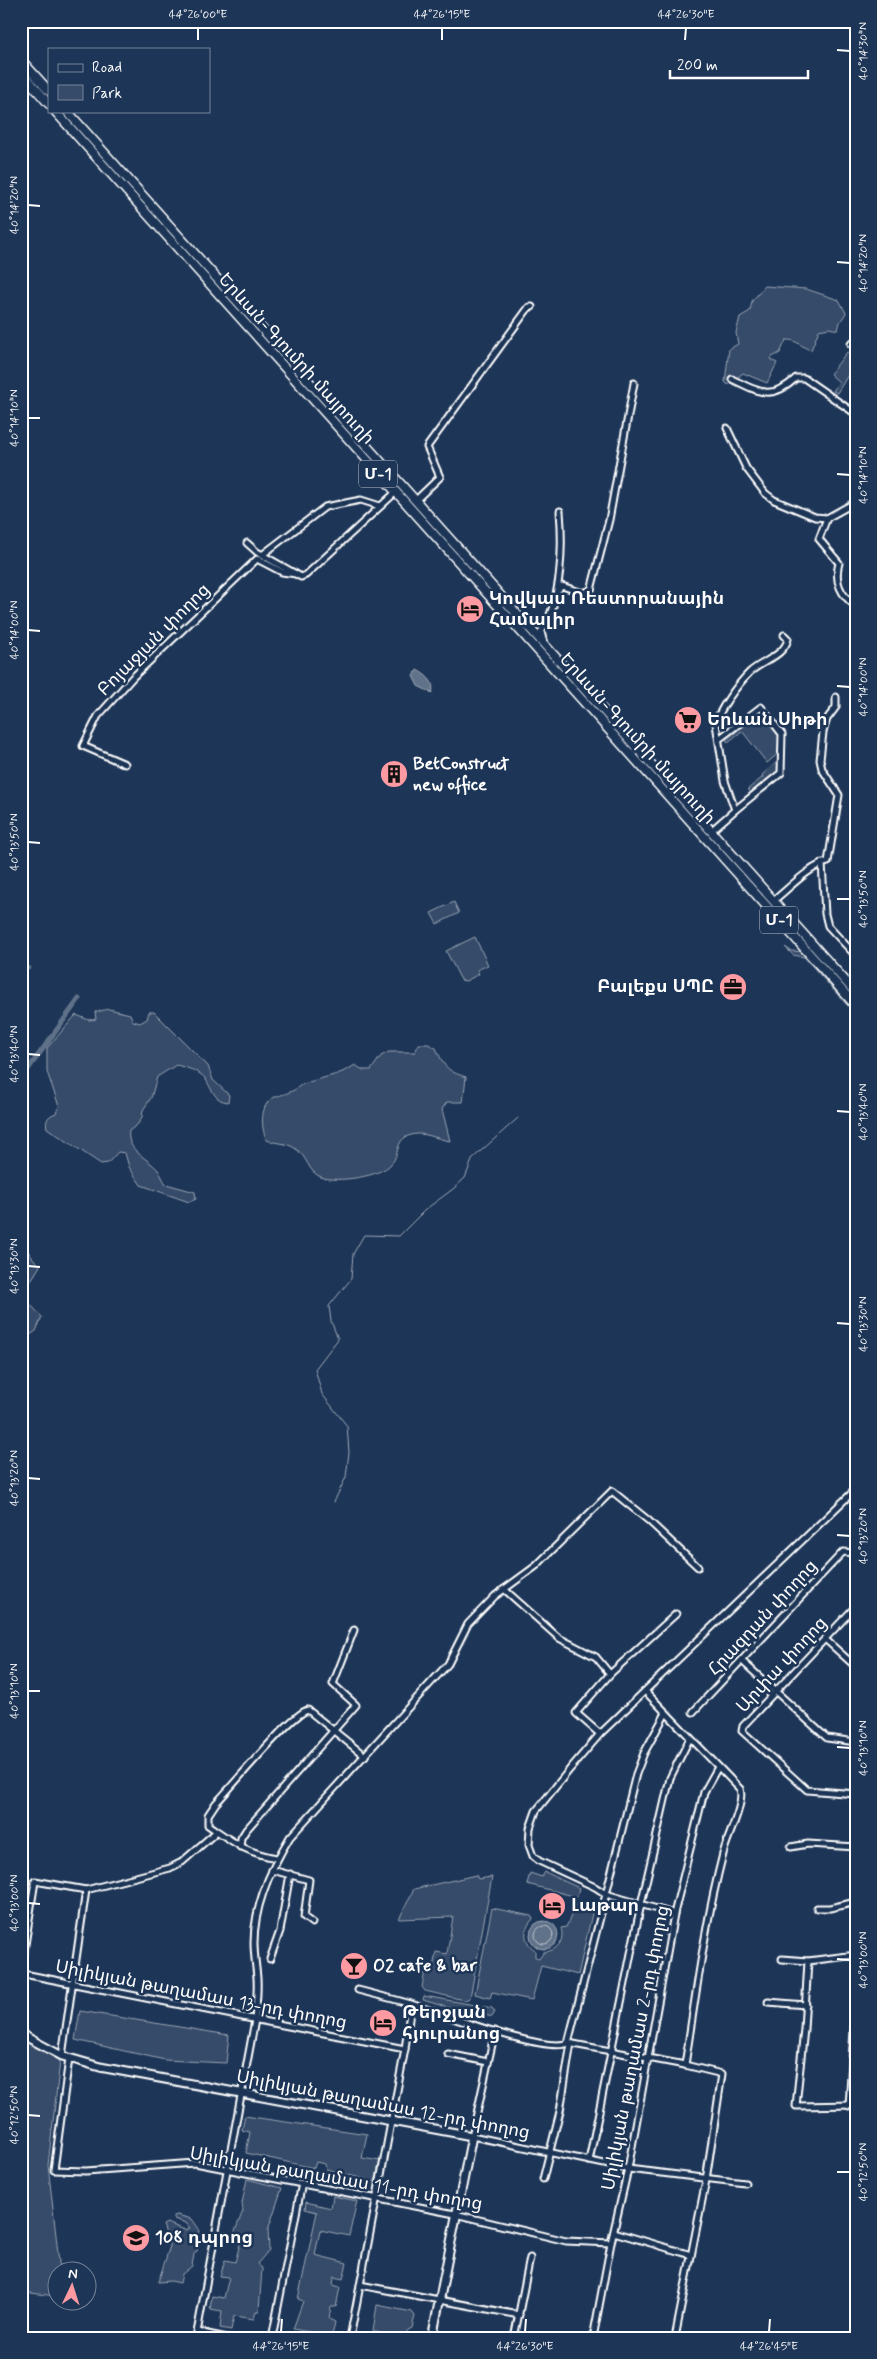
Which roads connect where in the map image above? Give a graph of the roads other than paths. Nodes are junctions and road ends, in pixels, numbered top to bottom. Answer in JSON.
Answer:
{"nodes":[{"id":1,"x":21,"y":60,"type":"edge"},
{"id":2,"x":21,"y":72,"type":"edge"},
{"id":3,"x":48,"y":90,"type":"edge"},
{"id":4,"x":48,"y":103,"type":"edge"},
{"id":5,"x":56,"y":112,"type":"edge"},
{"id":6,"x":68,"y":112,"type":"edge"},
{"id":7,"x":532,"y":306,"type":"dead end"},
{"id":8,"x":732,"y":379,"type":"dead end"},
{"id":9,"x":634,"y":383,"type":"dead end"},
{"id":10,"x":856,"y":414,"type":"edge"},
{"id":11,"x":350,"y":428,"type":"junction"},
{"id":12,"x":727,"y":428,"type":"dead end"},
{"id":13,"x":344,"y":435,"type":"junction"},
{"id":14,"x":396,"y":492,"type":"junction"},
{"id":15,"x":415,"y":501,"type":"junction"},
{"id":16,"x":856,"y":502,"type":"edge"},
{"id":17,"x":380,"y":506,"type":"junction"},
{"id":18,"x":560,"y":511,"type":"dead end"},
{"id":19,"x":827,"y":518,"type":"junction"},
{"id":20,"x":247,"y":543,"type":"dead end"},
{"id":21,"x":262,"y":554,"type":"junction"},
{"id":22,"x":296,"y":574,"type":"junction"},
{"id":23,"x":557,"y":591,"type":"junction"},
{"id":24,"x":856,"y":606,"type":"edge"},
{"id":25,"x":784,"y":635,"type":"dead end"},
{"id":26,"x":545,"y":646,"type":"junction"},
{"id":27,"x":836,"y":697,"type":"dead end"},
{"id":28,"x":719,"y":739,"type":"junction"},
{"id":29,"x":125,"y":764,"type":"dead end"},
{"id":30,"x":736,"y":810,"type":"junction"},
{"id":31,"x":710,"y":830,"type":"junction"},
{"id":32,"x":703,"y":835,"type":"junction"},
{"id":33,"x":822,"y":863,"type":"junction"},
{"id":34,"x":774,"y":901,"type":"junction"},
{"id":35,"x":856,"y":956,"type":"edge"},
{"id":36,"x":854,"y":990,"type":"edge"},
{"id":37,"x":856,"y":1006,"type":"edge"},
{"id":38,"x":856,"y":1489,"type":"edge"},
{"id":39,"x":856,"y":1553,"type":"edge"},
{"id":40,"x":698,"y":1567,"type":"dead end"},
{"id":41,"x":504,"y":1590,"type":"junction"},
{"id":42,"x":856,"y":1606,"type":"edge"},
{"id":43,"x":676,"y":1614,"type":"dead end"},
{"id":44,"x":354,"y":1630,"type":"dead end"},
{"id":45,"x":826,"y":1639,"type":"junction"},
{"id":46,"x":742,"y":1661,"type":"junction"},
{"id":47,"x":856,"y":1667,"type":"edge"},
{"id":48,"x":610,"y":1674,"type":"junction"},
{"id":49,"x":644,"y":1691,"type":"junction"},
{"id":50,"x":776,"y":1692,"type":"junction"},
{"id":51,"x":693,"y":1712,"type":"dead end"},
{"id":52,"x":666,"y":1713,"type":"junction"},
{"id":53,"x":333,"y":1731,"type":"junction"},
{"id":54,"x":600,"y":1734,"type":"junction"},
{"id":55,"x":690,"y":1738,"type":"junction"},
{"id":56,"x":856,"y":1742,"type":"edge"},
{"id":57,"x":365,"y":1756,"type":"junction"},
{"id":58,"x":718,"y":1767,"type":"junction"},
{"id":59,"x":856,"y":1794,"type":"edge"},
{"id":60,"x":215,"y":1833,"type":"dead end"},
{"id":61,"x":791,"y":1846,"type":"dead end"},
{"id":62,"x":240,"y":1847,"type":"junction"},
{"id":63,"x":856,"y":1847,"type":"edge"},
{"id":64,"x":277,"y":1858,"type":"junction"},
{"id":65,"x":272,"y":1870,"type":"junction"},
{"id":66,"x":290,"y":1874,"type":"junction"},
{"id":67,"x":86,"y":1890,"type":"junction"},
{"id":68,"x":606,"y":1894,"type":"junction"},
{"id":69,"x":856,"y":1902,"type":"edge"},
{"id":70,"x":641,"y":1904,"type":"junction"},
{"id":71,"x":817,"y":1908,"type":"dead end"},
{"id":72,"x":674,"y":1914,"type":"junction"},
{"id":73,"x":312,"y":1923,"type":"dead end"},
{"id":74,"x":856,"y":1955,"type":"edge"},
{"id":75,"x":270,"y":1959,"type":"dead end"},
{"id":76,"x":782,"y":1959,"type":"dead end"},
{"id":77,"x":808,"y":1961,"type":"junction"},
{"id":78,"x":21,"y":1970,"type":"edge"},
{"id":79,"x":21,"y":1975,"type":"edge"},
{"id":80,"x":72,"y":1983,"type":"junction"},
{"id":81,"x":358,"y":1990,"type":"dead end"},
{"id":82,"x":856,"y":2000,"type":"edge"},
{"id":83,"x":768,"y":2002,"type":"dead end"},
{"id":84,"x":411,"y":2004,"type":"junction"},
{"id":85,"x":806,"y":2005,"type":"junction"},
{"id":86,"x":255,"y":2020,"type":"junction"},
{"id":87,"x":494,"y":2031,"type":"junction"},
{"id":88,"x":21,"y":2034,"type":"edge"},
{"id":89,"x":570,"y":2043,"type":"junction"},
{"id":90,"x":405,"y":2049,"type":"junction"},
{"id":91,"x":611,"y":2052,"type":"junction"},
{"id":92,"x":448,"y":2054,"type":"dead end"},
{"id":93,"x":66,"y":2057,"type":"junction"},
{"id":94,"x":647,"y":2058,"type":"junction"},
{"id":95,"x":488,"y":2062,"type":"junction"},
{"id":96,"x":685,"y":2065,"type":"junction"},
{"id":97,"x":241,"y":2092,"type":"junction"},
{"id":98,"x":849,"y":2106,"type":"junction"},
{"id":99,"x":856,"y":2106,"type":"edge"},
{"id":100,"x":391,"y":2121,"type":"junction"},
{"id":101,"x":472,"y":2136,"type":"junction"},
{"id":102,"x":549,"y":2153,"type":"junction"},
{"id":103,"x":589,"y":2161,"type":"junction"},
{"id":104,"x":226,"y":2169,"type":"junction"},
{"id":105,"x":628,"y":2169,"type":"junction"},
{"id":106,"x":543,"y":2179,"type":"dead end"},
{"id":107,"x":706,"y":2180,"type":"junction"},
{"id":108,"x":302,"y":2183,"type":"junction"},
{"id":109,"x":745,"y":2184,"type":"dead end"},
{"id":110,"x":377,"y":2197,"type":"junction"},
{"id":111,"x":455,"y":2214,"type":"junction"},
{"id":112,"x":614,"y":2232,"type":"junction"},
{"id":113,"x":611,"y":2243,"type":"junction"},
{"id":114,"x":692,"y":2255,"type":"junction"},
{"id":115,"x":530,"y":2258,"type":"dead end"},
{"id":116,"x":360,"y":2285,"type":"junction"},
{"id":117,"x":439,"y":2301,"type":"junction"},
{"id":118,"x":518,"y":2315,"type":"junction"},
{"id":119,"x":197,"y":2335,"type":"edge"},
{"id":120,"x":227,"y":2338,"type":"edge"},
{"id":121,"x":272,"y":2338,"type":"edge"},
{"id":122,"x":350,"y":2338,"type":"edge"},
{"id":123,"x":432,"y":2338,"type":"edge"},
{"id":124,"x":514,"y":2338,"type":"edge"},
{"id":125,"x":593,"y":2338,"type":"edge"},
{"id":126,"x":674,"y":2338,"type":"edge"}],
"edges":[{"from":1,"to":3,"type":"highway"},
{"from":2,"to":4,"type":"highway"},
{"from":5,"to":13,"type":"highway","name":"Երևան-Գյումրի մայրուղի","number":"Մ-1"},
{"from":6,"to":11,"type":"highway","name":"Երևան-Գյումրի մայրուղի","number":"Մ-1"},
{"from":7,"to":15,"type":"street"},
{"from":8,"to":10,"type":"street"},
{"from":9,"to":23,"type":"street"},
{"from":11,"to":13,"type":"highway"},
{"from":11,"to":15,"type":"highway","name":"Երևան-Գյումրի մայրուղի","number":"Մ-1"},
{"from":12,"to":19,"type":"street"},
{"from":13,"to":14,"type":"highway","name":"Երևան-Գյումրի մայրուղի","number":"Մ-1"},
{"from":14,"to":17,"type":"street"},
{"from":14,"to":32,"type":"highway","name":"Երևան-Գյումրի մայրուղի","number":"Մ-1"},
{"from":15,"to":26,"type":"highway","name":"Երևան-Գյումրի մայրուղի","number":"Մ-1"},
{"from":16,"to":19,"type":"street"},
{"from":17,"to":21,"type":"street"},
{"from":17,"to":22,"type":"street"},
{"from":18,"to":23,"type":"street"},
{"from":19,"to":24,"type":"street"},
{"from":20,"to":21,"type":"street"},
{"from":21,"to":22,"type":"street"},
{"from":22,"to":29,"type":"street","name":"Բոյաջյան փողոց"},
{"from":23,"to":26,"type":"street"},
{"from":25,"to":28,"type":"street"},
{"from":26,"to":31,"type":"highway","name":"Երևան-Գյումրի մայրուղի","number":"Մ-1"},
{"from":27,"to":33,"type":"street"},
{"from":28,"to":30,"type":"street"},
{"from":28,"to":30,"type":"street"},
{"from":30,"to":31,"type":"street"},
{"from":31,"to":32,"type":"highway"},
{"from":31,"to":34,"type":"highway","name":"Երևան-Գյումրի մայրուղի","number":"Մ-1"},
{"from":32,"to":37,"type":"highway","name":"Երևան-Գյումրի մայրուղի","number":"Մ-1"},
{"from":33,"to":34,"type":"street"},
{"from":33,"to":35,"type":"street"},
{"from":34,"to":36,"type":"highway","name":"Երևան-Գյումրի մայրուղի","number":"Մ-1"},
{"from":38,"to":49,"type":"street"},
{"from":39,"to":46,"type":"street","name":"Հրազդան փողոց"},
{"from":40,"to":41,"type":"street"},
{"from":41,"to":48,"type":"street"},
{"from":41,"to":57,"type":"street"},
{"from":42,"to":45,"type":"street","name":"Արփա փողոց"},
{"from":43,"to":48,"type":"street"},
{"from":44,"to":53,"type":"street"},
{"from":45,"to":47,"type":"street"},
{"from":45,"to":50,"type":"street","name":"Արփա փողոց"},
{"from":46,"to":50,"type":"street"},
{"from":46,"to":51,"type":"street","name":"Հրազդան փողոց"},
{"from":48,"to":54,"type":"street"},
{"from":49,"to":52,"type":"street"},
{"from":49,"to":54,"type":"street"},
{"from":50,"to":56,"type":"street"},
{"from":50,"to":59,"type":"street","name":"Արփա փողոց"},
{"from":52,"to":55,"type":"street"},
{"from":52,"to":68,"type":"street"},
{"from":53,"to":57,"type":"street"},
{"from":53,"to":62,"type":"street"},
{"from":53,"to":62,"type":"street"},
{"from":54,"to":68,"type":"street"},
{"from":55,"to":58,"type":"street"},
{"from":55,"to":70,"type":"street"},
{"from":57,"to":64,"type":"street"},
{"from":58,"to":72,"type":"street","name":"Սիլիկյան թաղամաս 2-րդ փողոց"},
{"from":58,"to":96,"type":"street"},
{"from":60,"to":67,"type":"street"},
{"from":61,"to":63,"type":"street"},
{"from":62,"to":64,"type":"street"},
{"from":64,"to":65,"type":"street"},
{"from":65,"to":66,"type":"street"},
{"from":65,"to":86,"type":"street"},
{"from":66,"to":73,"type":"street"},
{"from":66,"to":75,"type":"street"},
{"from":67,"to":78,"type":"street"},
{"from":67,"to":80,"type":"street"},
{"from":68,"to":70,"type":"street"},
{"from":68,"to":89,"type":"street"},
{"from":69,"to":71,"type":"street"},
{"from":70,"to":72,"type":"street"},
{"from":70,"to":91,"type":"street"},
{"from":72,"to":94,"type":"street","name":"Սիլիկյան թաղամաս 2-րդ փողոց"},
{"from":74,"to":77,"type":"street"},
{"from":76,"to":77,"type":"street"},
{"from":77,"to":85,"type":"street"},
{"from":79,"to":80,"type":"street","name":"Սիլիկյան թաղամաս 13-րդ փողոց"},
{"from":80,"to":86,"type":"street","name":"Սիլիկյան թաղամաս 13-րդ փողոց"},
{"from":80,"to":93,"type":"street"},
{"from":81,"to":84,"type":"street"},
{"from":82,"to":98,"type":"street"},
{"from":83,"to":85,"type":"street"},
{"from":84,"to":87,"type":"street"},
{"from":84,"to":90,"type":"street"},
{"from":85,"to":98,"type":"street"},
{"from":86,"to":90,"type":"street","name":"Սիլիկյան թաղամաս 13-րդ փողոց"},
{"from":86,"to":97,"type":"street"},
{"from":87,"to":89,"type":"street"},
{"from":87,"to":95,"type":"street"},
{"from":88,"to":93,"type":"main road","name":"Սիլիկյան թաղամաս 12-րդ փողոց"},
{"from":89,"to":91,"type":"street"},
{"from":89,"to":102,"type":"street"},
{"from":90,"to":100,"type":"street"},
{"from":91,"to":94,"type":"street"},
{"from":91,"to":103,"type":"street"},
{"from":92,"to":95,"type":"street"},
{"from":93,"to":97,"type":"main road","name":"Սիլիկյան թաղամաս 12-րդ փողոց"},
{"from":93,"to":104,"type":"street","name":"Սիլիկյան թաղամաս 11-րդ փողոց"},
{"from":94,"to":96,"type":"street"},
{"from":94,"to":105,"type":"street","name":"Սիլիկյան թաղամաս 2-րդ փողոց"},
{"from":95,"to":101,"type":"street"},
{"from":96,"to":107,"type":"street"},
{"from":97,"to":100,"type":"main road","name":"Սիլիկյան թաղամաս 12-րդ փողոց"},
{"from":97,"to":104,"type":"street"},
{"from":98,"to":99,"type":"street"},
{"from":100,"to":101,"type":"main road","name":"Սիլիկյան թաղամաս 12-րդ փողոց"},
{"from":100,"to":110,"type":"street"},
{"from":101,"to":102,"type":"street","name":"Սիլիկյան թաղամաս 12-րդ փողոց"},
{"from":101,"to":111,"type":"main road"},
{"from":102,"to":103,"type":"street","name":"Սիլիկյան թաղամաս 12-րդ փողոց"},
{"from":102,"to":106,"type":"street"},
{"from":103,"to":105,"type":"street","name":"Սիլիկյան թաղամաս 12-րդ փողոց"},
{"from":104,"to":108,"type":"street","name":"Սիլիկյան թաղամաս 11-րդ փողոց"},
{"from":104,"to":119,"type":"street"},
{"from":105,"to":107,"type":"street","name":"Սիլիկյան թաղամաս 12-րդ փողոց"},
{"from":105,"to":112,"type":"street","name":"Սիլիկյան թաղամաս 2-րդ փողոց"},
{"from":107,"to":109,"type":"street","name":"Սիլիկյան թաղամաս 12-րդ փողոց"},
{"from":107,"to":114,"type":"street"},
{"from":108,"to":110,"type":"street","name":"Սիլիկյան թաղամաս 11-րդ փողոց"},
{"from":108,"to":121,"type":"street"},
{"from":110,"to":111,"type":"street","name":"Սիլիկյան թաղամաս 11-րդ փողոց"},
{"from":110,"to":116,"type":"street"},
{"from":111,"to":113,"type":"street","name":"Սիլիկյան թաղամաս 11-րդ փողոց"},
{"from":111,"to":117,"type":"main road"},
{"from":112,"to":113,"type":"street","name":"Սիլիկյան թաղամաս 2-րդ փողոց"},
{"from":112,"to":114,"type":"street"},
{"from":113,"to":125,"type":"street","name":"Սիլիկյան թաղամաս 2-րդ փողոց"},
{"from":114,"to":126,"type":"street"},
{"from":115,"to":118,"type":"street"},
{"from":116,"to":117,"type":"street"},
{"from":116,"to":122,"type":"street"},
{"from":117,"to":118,"type":"street"},
{"from":117,"to":123,"type":"main road"},
{"from":118,"to":124,"type":"street"},
{"from":119,"to":120,"type":"street"}]}
